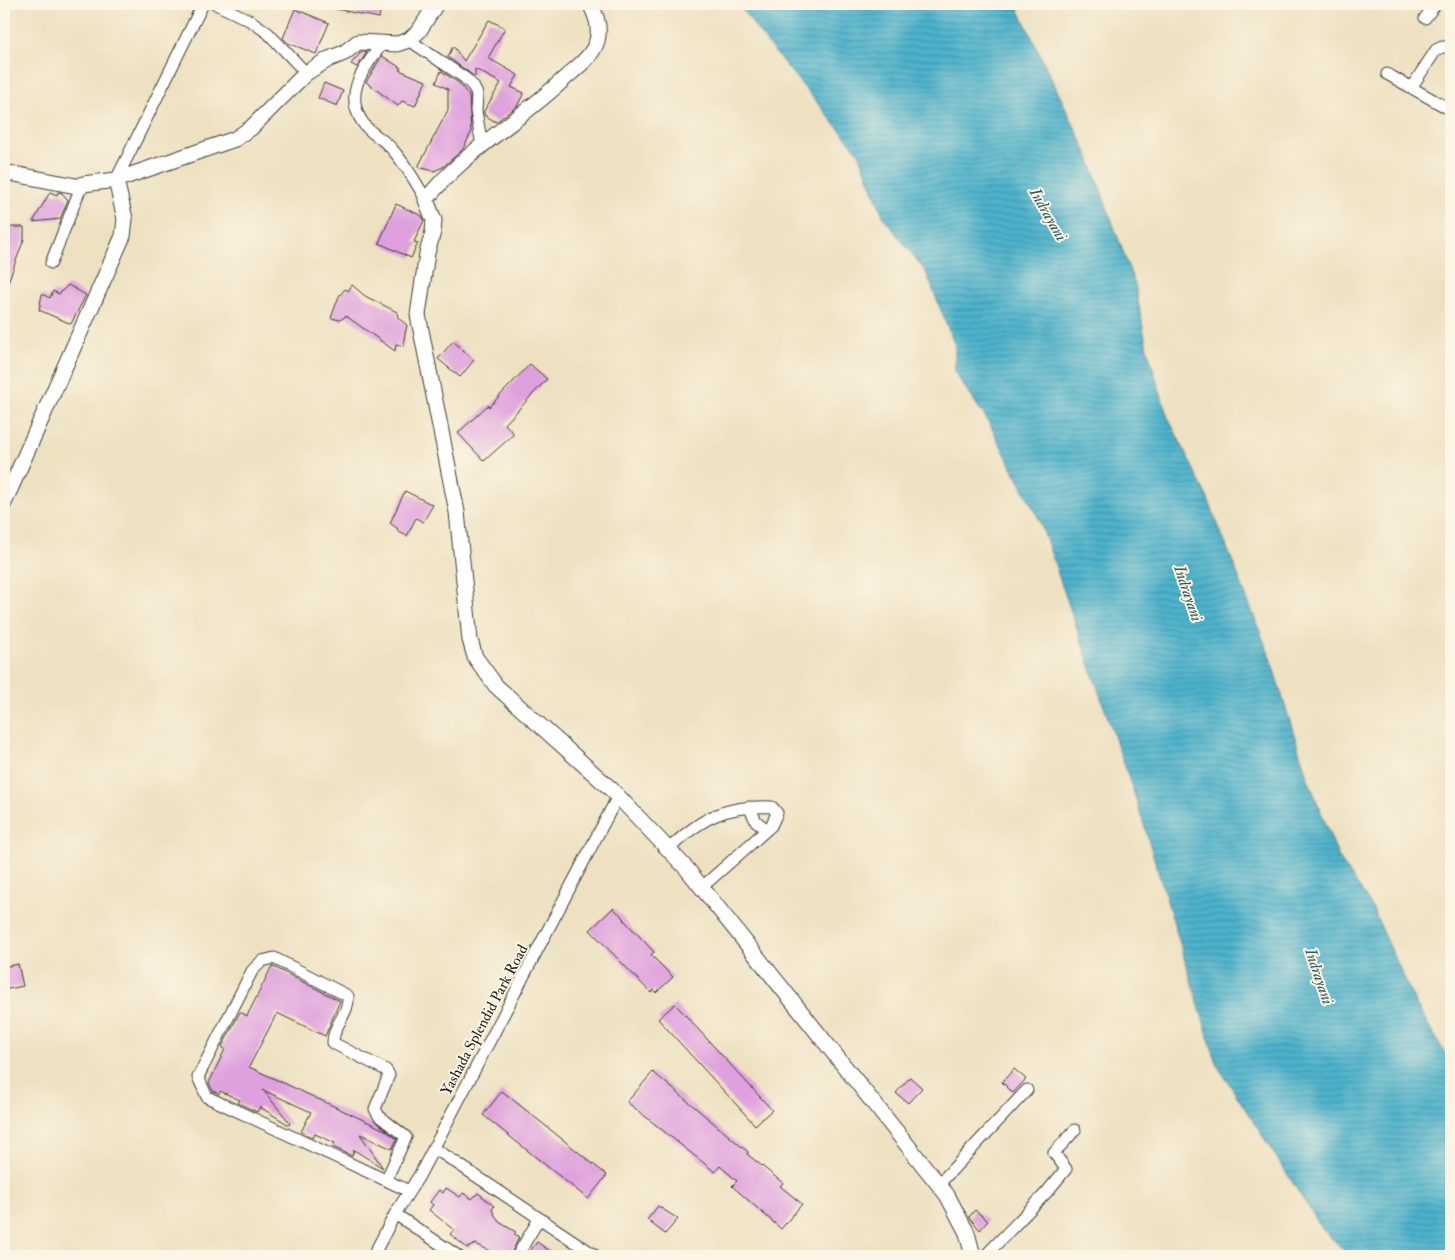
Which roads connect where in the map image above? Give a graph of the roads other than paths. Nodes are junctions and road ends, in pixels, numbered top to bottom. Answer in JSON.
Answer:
{"nodes":[{"id":1,"x":203,"y":4,"type":"edge"},
{"id":2,"x":216,"y":4,"type":"edge"},
{"id":3,"x":436,"y":4,"type":"edge"},
{"id":4,"x":590,"y":4,"type":"edge"},
{"id":5,"x":1436,"y":4,"type":"edge"},
{"id":6,"x":1425,"y":18,"type":"dead end"},
{"id":7,"x":409,"y":40,"type":"junction"},
{"id":8,"x":382,"y":44,"type":"junction"},
{"id":9,"x":1451,"y":47,"type":"edge"},
{"id":10,"x":306,"y":73,"type":"junction"},
{"id":11,"x":1387,"y":74,"type":"dead end"},
{"id":12,"x":1411,"y":88,"type":"junction"},
{"id":13,"x":1451,"y":110,"type":"edge"},
{"id":14,"x":482,"y":146,"type":"junction"},
{"id":15,"x":4,"y":172,"type":"edge"},
{"id":16,"x":116,"y":180,"type":"junction"},
{"id":17,"x":82,"y":187,"type":"junction"},
{"id":18,"x":426,"y":200,"type":"junction"},
{"id":19,"x":51,"y":263,"type":"dead end"},
{"id":20,"x":4,"y":503,"type":"edge"},
{"id":21,"x":618,"y":796,"type":"junction"},
{"id":22,"x":749,"y":807,"type":"junction"},
{"id":23,"x":766,"y":830,"type":"junction"},
{"id":24,"x":669,"y":849,"type":"junction"},
{"id":25,"x":702,"y":887,"type":"junction"},
{"id":26,"x":1027,"y":1090,"type":"dead end"},
{"id":27,"x":1075,"y":1130,"type":"dead end"},
{"id":28,"x":434,"y":1148,"type":"junction"},
{"id":29,"x":386,"y":1180,"type":"junction"},
{"id":30,"x":939,"y":1184,"type":"junction"},
{"id":31,"x":410,"y":1191,"type":"junction"},
{"id":32,"x":395,"y":1214,"type":"junction"},
{"id":33,"x":539,"y":1219,"type":"junction"},
{"id":34,"x":373,"y":1256,"type":"edge"},
{"id":35,"x":458,"y":1256,"type":"edge"},
{"id":36,"x":517,"y":1256,"type":"edge"},
{"id":37,"x":596,"y":1256,"type":"edge"},
{"id":38,"x":973,"y":1256,"type":"edge"},
{"id":39,"x":985,"y":1256,"type":"edge"}],
"edges":[{"from":1,"to":16,"type":"street"},
{"from":2,"to":10,"type":"street"},
{"from":3,"to":7,"type":"street"},
{"from":4,"to":14,"type":"street"},
{"from":5,"to":6,"type":"street"},
{"from":7,"to":8,"type":"street"},
{"from":7,"to":14,"type":"street"},
{"from":8,"to":10,"type":"street"},
{"from":8,"to":18,"type":"street"},
{"from":9,"to":12,"type":"street"},
{"from":10,"to":16,"type":"street"},
{"from":11,"to":12,"type":"street"},
{"from":12,"to":13,"type":"street"},
{"from":14,"to":18,"type":"street"},
{"from":15,"to":17,"type":"street"},
{"from":16,"to":17,"type":"street"},
{"from":16,"to":20,"type":"street"},
{"from":17,"to":19,"type":"street"},
{"from":18,"to":21,"type":"street"},
{"from":21,"to":24,"type":"street"},
{"from":21,"to":28,"type":"street","name":"Yashada Splendid Park Road"},
{"from":22,"to":23,"type":"street"},
{"from":22,"to":23,"type":"street"},
{"from":22,"to":24,"type":"street"},
{"from":23,"to":25,"type":"street"},
{"from":24,"to":25,"type":"street"},
{"from":25,"to":30,"type":"street"},
{"from":26,"to":30,"type":"street"},
{"from":27,"to":39,"type":"street"},
{"from":28,"to":31,"type":"street","name":"Yashada Splendid Park Road"},
{"from":28,"to":33,"type":"street"},
{"from":29,"to":29,"type":"street"},
{"from":29,"to":31,"type":"street"},
{"from":30,"to":38,"type":"street"},
{"from":31,"to":32,"type":"street","name":"Yashada Splendid Park Road"},
{"from":32,"to":34,"type":"street","name":"Yashada Splendid Park Road"},
{"from":32,"to":35,"type":"street"},
{"from":33,"to":36,"type":"street"},
{"from":33,"to":37,"type":"street"}]}
